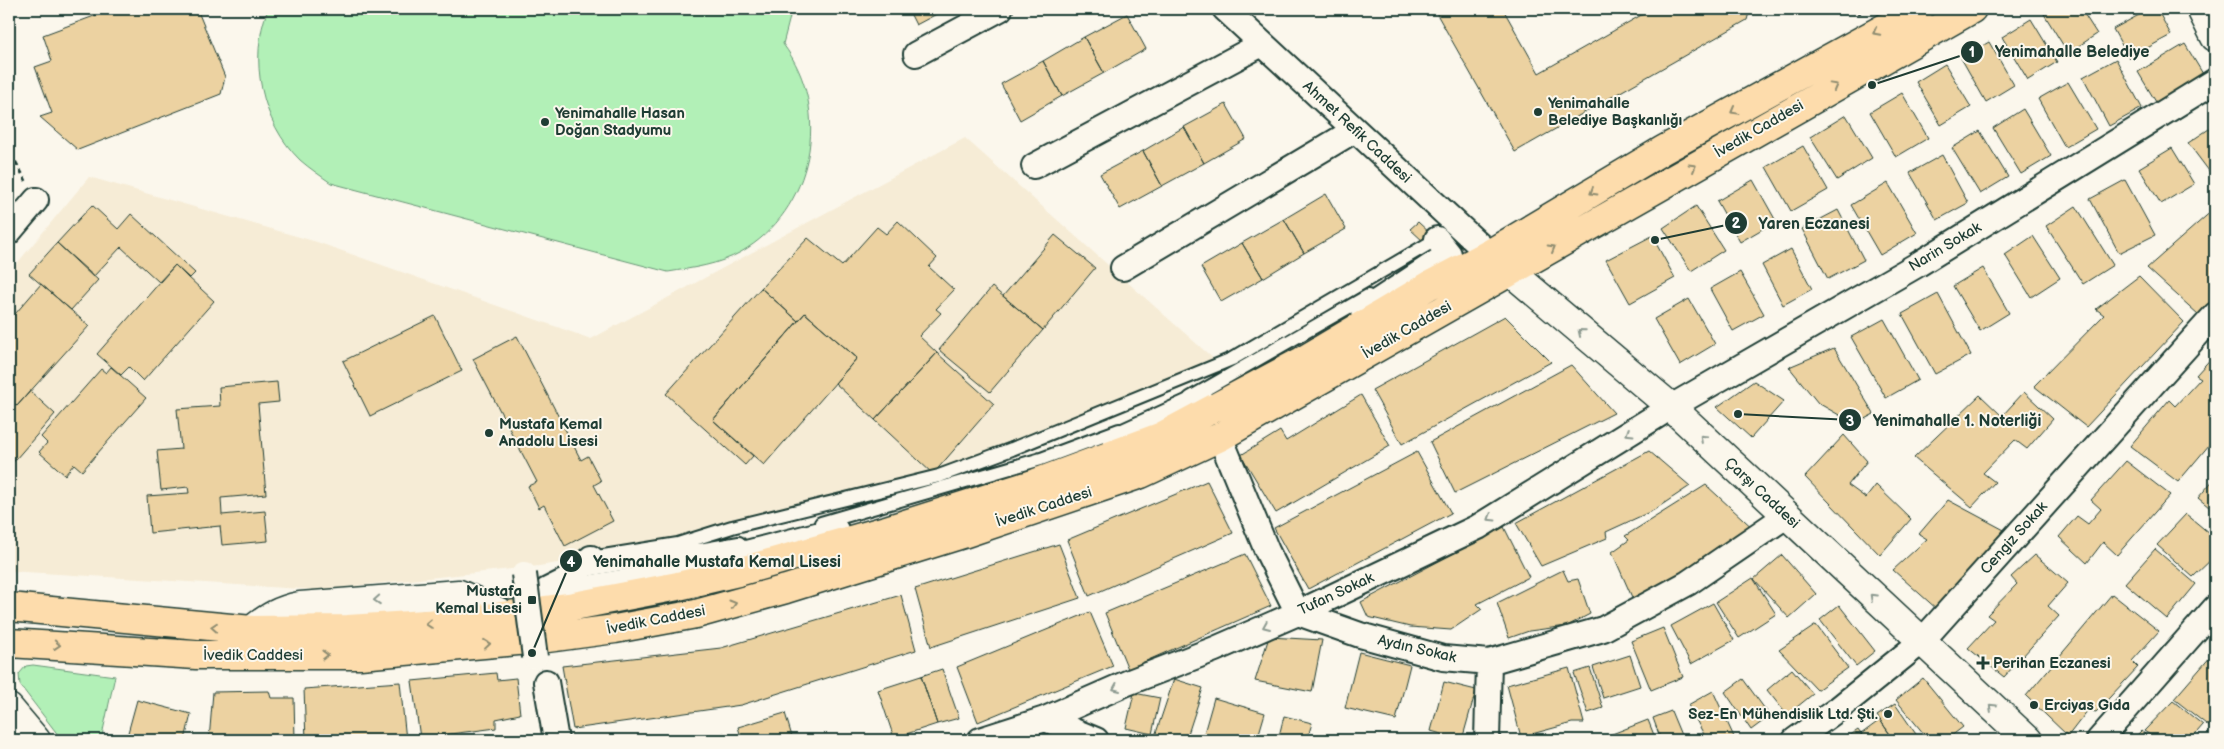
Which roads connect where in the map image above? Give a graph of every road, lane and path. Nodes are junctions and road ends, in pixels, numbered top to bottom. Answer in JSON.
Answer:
{"nodes":[{"id":1,"x":1000,"y":9,"type":"edge"},
{"id":2,"x":1226,"y":9,"type":"edge"},
{"id":3,"x":1918,"y":9,"type":"edge"},
{"id":4,"x":1972,"y":9,"type":"edge"},
{"id":5,"x":2201,"y":9,"type":"edge"},
{"id":6,"x":2215,"y":37,"type":"edge"},
{"id":7,"x":1262,"y":44,"type":"junction"},
{"id":8,"x":916,"y":54,"type":"dead end"},
{"id":9,"x":2215,"y":81,"type":"edge"},
{"id":10,"x":1355,"y":130,"type":"junction"},
{"id":11,"x":9,"y":156,"type":"edge"},
{"id":12,"x":1034,"y":166,"type":"dead end"},
{"id":13,"x":36,"y":200,"type":"joint"},
{"id":14,"x":9,"y":232,"type":"edge"},
{"id":15,"x":1437,"y":239,"type":"joint"},
{"id":16,"x":1489,"y":254,"type":"junction"},
{"id":17,"x":1123,"y":268,"type":"dead end"},
{"id":18,"x":1510,"y":272,"type":"junction"},
{"id":19,"x":1402,"y":285,"type":"junction"},
{"id":20,"x":1430,"y":285,"type":"junction"},
{"id":21,"x":2215,"y":315,"type":"edge"},
{"id":22,"x":1671,"y":407,"type":"junction"},
{"id":23,"x":1220,"y":437,"type":"junction"},
{"id":24,"x":1786,"y":516,"type":"junction"},
{"id":25,"x":583,"y":565,"type":"junction"},
{"id":26,"x":524,"y":574,"type":"dead end"},
{"id":27,"x":9,"y":607,"type":"edge"},
{"id":28,"x":2215,"y":608,"type":"edge"},
{"id":29,"x":1298,"y":613,"type":"junction"},
{"id":30,"x":508,"y":616,"type":"junction"},
{"id":31,"x":1921,"y":642,"type":"junction"},
{"id":32,"x":9,"y":643,"type":"edge"},
{"id":33,"x":535,"y":657,"type":"dead end"},
{"id":34,"x":1489,"y":662,"type":"junction"},
{"id":35,"x":546,"y":682,"type":"dead end"},
{"id":36,"x":9,"y":708,"type":"edge"},
{"id":37,"x":1045,"y":719,"type":"junction"},
{"id":38,"x":36,"y":740,"type":"edge"},
{"id":39,"x":556,"y":740,"type":"edge"},
{"id":40,"x":980,"y":740,"type":"edge"},
{"id":41,"x":1096,"y":740,"type":"edge"},
{"id":42,"x":1486,"y":740,"type":"edge"},
{"id":43,"x":1795,"y":740,"type":"edge"},
{"id":44,"x":2028,"y":740,"type":"edge"},
{"id":45,"x":2099,"y":740,"type":"edge"}],
"edges":[{"from":1,"to":8,"type":"street"},
{"from":2,"to":7,"type":"street","name":"Ahmet Refik Caddesi"},
{"from":3,"to":16,"type":"main road","name":"İvedik Caddesi","one_way":true},
{"from":18,"to":4,"type":"main road","name":"İvedik Caddesi","one_way":true},
{"from":5,"to":6,"type":"street"},
{"from":7,"to":10,"type":"street","name":"Ahmet Refik Caddesi"},
{"from":7,"to":12,"type":"street"},
{"from":9,"to":22,"type":"street","name":"Narin Sokak"},
{"from":10,"to":16,"type":"street","name":"Ahmet Refik Caddesi"},
{"from":10,"to":17,"type":"street"},
{"from":11,"to":13,"type":"path"},
{"from":13,"to":14,"type":"street"},
{"from":15,"to":19,"type":"street"},
{"from":15,"to":25,"type":"lane"},
{"from":16,"to":18,"type":"street","name":"Çarşı Caddesi"},
{"from":16,"to":20,"type":"main road","name":"İvedik Caddesi"},
{"from":22,"to":18,"type":"street","name":"Çarşı Caddesi","one_way":true},
{"from":18,"to":23,"type":"main road","name":"İvedik Caddesi"},
{"from":19,"to":20,"type":"lane"},
{"from":19,"to":25,"type":"lane"},
{"from":19,"to":25,"type":"street"},
{"from":20,"to":30,"type":"main road","name":"İvedik Caddesi"},
{"from":21,"to":31,"type":"street","name":"Cengiz Sokak"},
{"from":24,"to":22,"type":"street","name":"Çarşı Caddesi","one_way":true},
{"from":22,"to":29,"type":"street","name":"Tufan Sokak","one_way":true},
{"from":23,"to":29,"type":"street"},
{"from":32,"to":23,"type":"main road","name":"İvedik Caddesi","one_way":true},
{"from":31,"to":24,"type":"street","name":"Çarşı Caddesi","one_way":true},
{"from":24,"to":34,"type":"street","name":"Aydın Sokak"},
{"from":25,"to":30,"type":"lane"},
{"from":26,"to":33,"type":"street","bridge":true},
{"from":30,"to":27,"type":"main road","name":"İvedik Caddesi","one_way":true},
{"from":28,"to":45,"type":"street"},
{"from":29,"to":34,"type":"street","name":"Aydın Sokak"},
{"from":29,"to":37,"type":"street","name":"Tufan Sokak","one_way":true},
{"from":31,"to":43,"type":"street","name":"Cengiz Sokak"},
{"from":44,"to":31,"type":"street","name":"Çarşı Caddesi","one_way":true},
{"from":34,"to":42,"type":"street"},
{"from":35,"to":39,"type":"street"},
{"from":36,"to":38,"type":"street"},
{"from":37,"to":40,"type":"street","name":"Tufan Sokak"},
{"from":37,"to":41,"type":"street"}]}
